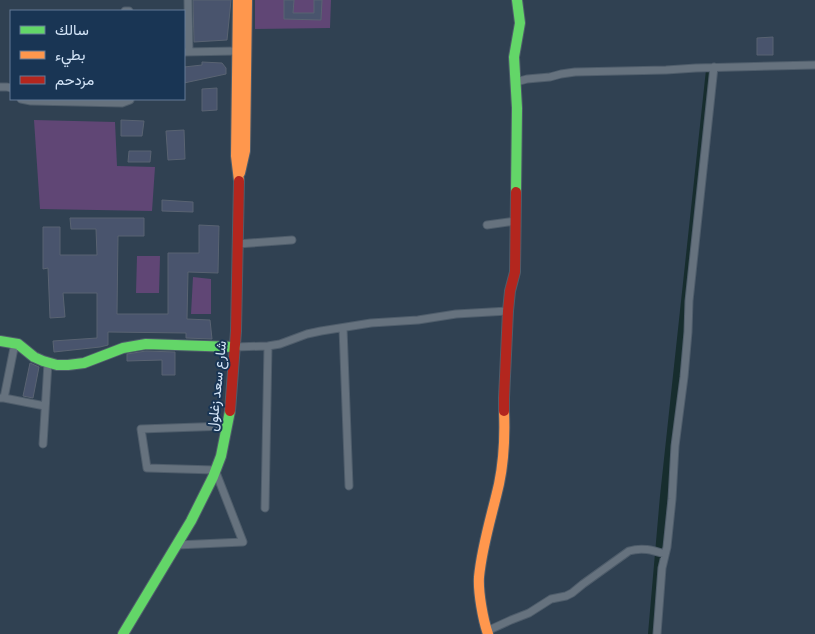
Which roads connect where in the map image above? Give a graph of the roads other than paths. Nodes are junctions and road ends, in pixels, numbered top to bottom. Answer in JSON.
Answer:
{"nodes":[{"id":1,"x":188,"y":0,"type":"edge"},
{"id":2,"x":238,"y":0,"type":"edge"},
{"id":3,"x":247,"y":0,"type":"edge"},
{"id":4,"x":517,"y":0,"type":"edge"},
{"id":5,"x":186,"y":22,"type":"edge"},
{"id":6,"x":237,"y":51,"type":"junction"},
{"id":7,"x":186,"y":52,"type":"edge"},
{"id":8,"x":815,"y":65,"type":"edge"},
{"id":9,"x":714,"y":68,"type":"junction"},
{"id":10,"x":516,"y":82,"type":"junction"},
{"id":11,"x":26,"y":100,"type":"edge"},
{"id":12,"x":130,"y":100,"type":"edge"},
{"id":13,"x":239,"y":176,"type":"junction"},
{"id":14,"x":516,"y":221,"type":"junction"},
{"id":15,"x":486,"y":225,"type":"dead end"},
{"id":16,"x":292,"y":240,"type":"dead end"},
{"id":17,"x":237,"y":244,"type":"junction"},
{"id":18,"x":508,"y":311,"type":"junction"},
{"id":19,"x":343,"y":328,"type":"junction"},
{"id":20,"x":0,"y":341,"type":"edge"},
{"id":21,"x":15,"y":343,"type":"junction"},
{"id":22,"x":268,"y":346,"type":"junction"},
{"id":23,"x":235,"y":347,"type":"junction"},
{"id":24,"x":48,"y":363,"type":"junction"},
{"id":25,"x":2,"y":398,"type":"edge"},
{"id":26,"x":45,"y":406,"type":"junction"},
{"id":27,"x":227,"y":426,"type":"junction"},
{"id":28,"x":43,"y":444,"type":"dead end"},
{"id":29,"x":215,"y":470,"type":"junction"},
{"id":30,"x":348,"y":486,"type":"dead end"},
{"id":31,"x":265,"y":508,"type":"dead end"},
{"id":32,"x":177,"y":545,"type":"junction"},
{"id":33,"x":664,"y":553,"type":"junction"},
{"id":34,"x":487,"y":633,"type":"edge"},
{"id":35,"x":123,"y":634,"type":"edge"},
{"id":36,"x":657,"y":634,"type":"edge"}],
"edges":[{"from":1,"to":5,"type":"street"},
{"from":2,"to":6,"type":"street","name":"شارع سعد زغلول"},
{"from":3,"to":13,"type":"street","name":"شارع سعد زغلول"},
{"from":4,"to":10,"type":"street"},
{"from":5,"to":7,"type":"street"},
{"from":6,"to":7,"type":"street"},
{"from":6,"to":13,"type":"street","name":"شارع سعد زغلول"},
{"from":8,"to":9,"type":"street"},
{"from":9,"to":10,"type":"street"},
{"from":9,"to":33,"type":"street"},
{"from":10,"to":14,"type":"street"},
{"from":11,"to":12,"type":"street"},
{"from":13,"to":17,"type":"street","name":"شارع سعد زغلول"},
{"from":14,"to":15,"type":"street"},
{"from":14,"to":18,"type":"street"},
{"from":16,"to":17,"type":"street"},
{"from":17,"to":23,"type":"street","name":"شارع سعد زغلول"},
{"from":18,"to":19,"type":"street"},
{"from":18,"to":34,"type":"street"},
{"from":19,"to":22,"type":"street"},
{"from":19,"to":30,"type":"street"},
{"from":20,"to":21,"type":"street"},
{"from":21,"to":24,"type":"street"},
{"from":21,"to":25,"type":"street"},
{"from":22,"to":23,"type":"street"},
{"from":22,"to":31,"type":"street"},
{"from":23,"to":24,"type":"street"},
{"from":23,"to":27,"type":"street","name":"شارع سعد زغلول"},
{"from":24,"to":26,"type":"street"},
{"from":25,"to":26,"type":"street"},
{"from":26,"to":28,"type":"street"},
{"from":27,"to":29,"type":"street","name":"شارع سعد زغلول"},
{"from":27,"to":29,"type":"street"},
{"from":29,"to":32,"type":"street","name":"شارع سعد زغلول"},
{"from":29,"to":32,"type":"street"},
{"from":32,"to":35,"type":"street","name":"شارع سعد زغلول"},
{"from":33,"to":34,"type":"street"},
{"from":33,"to":36,"type":"street"}]}
